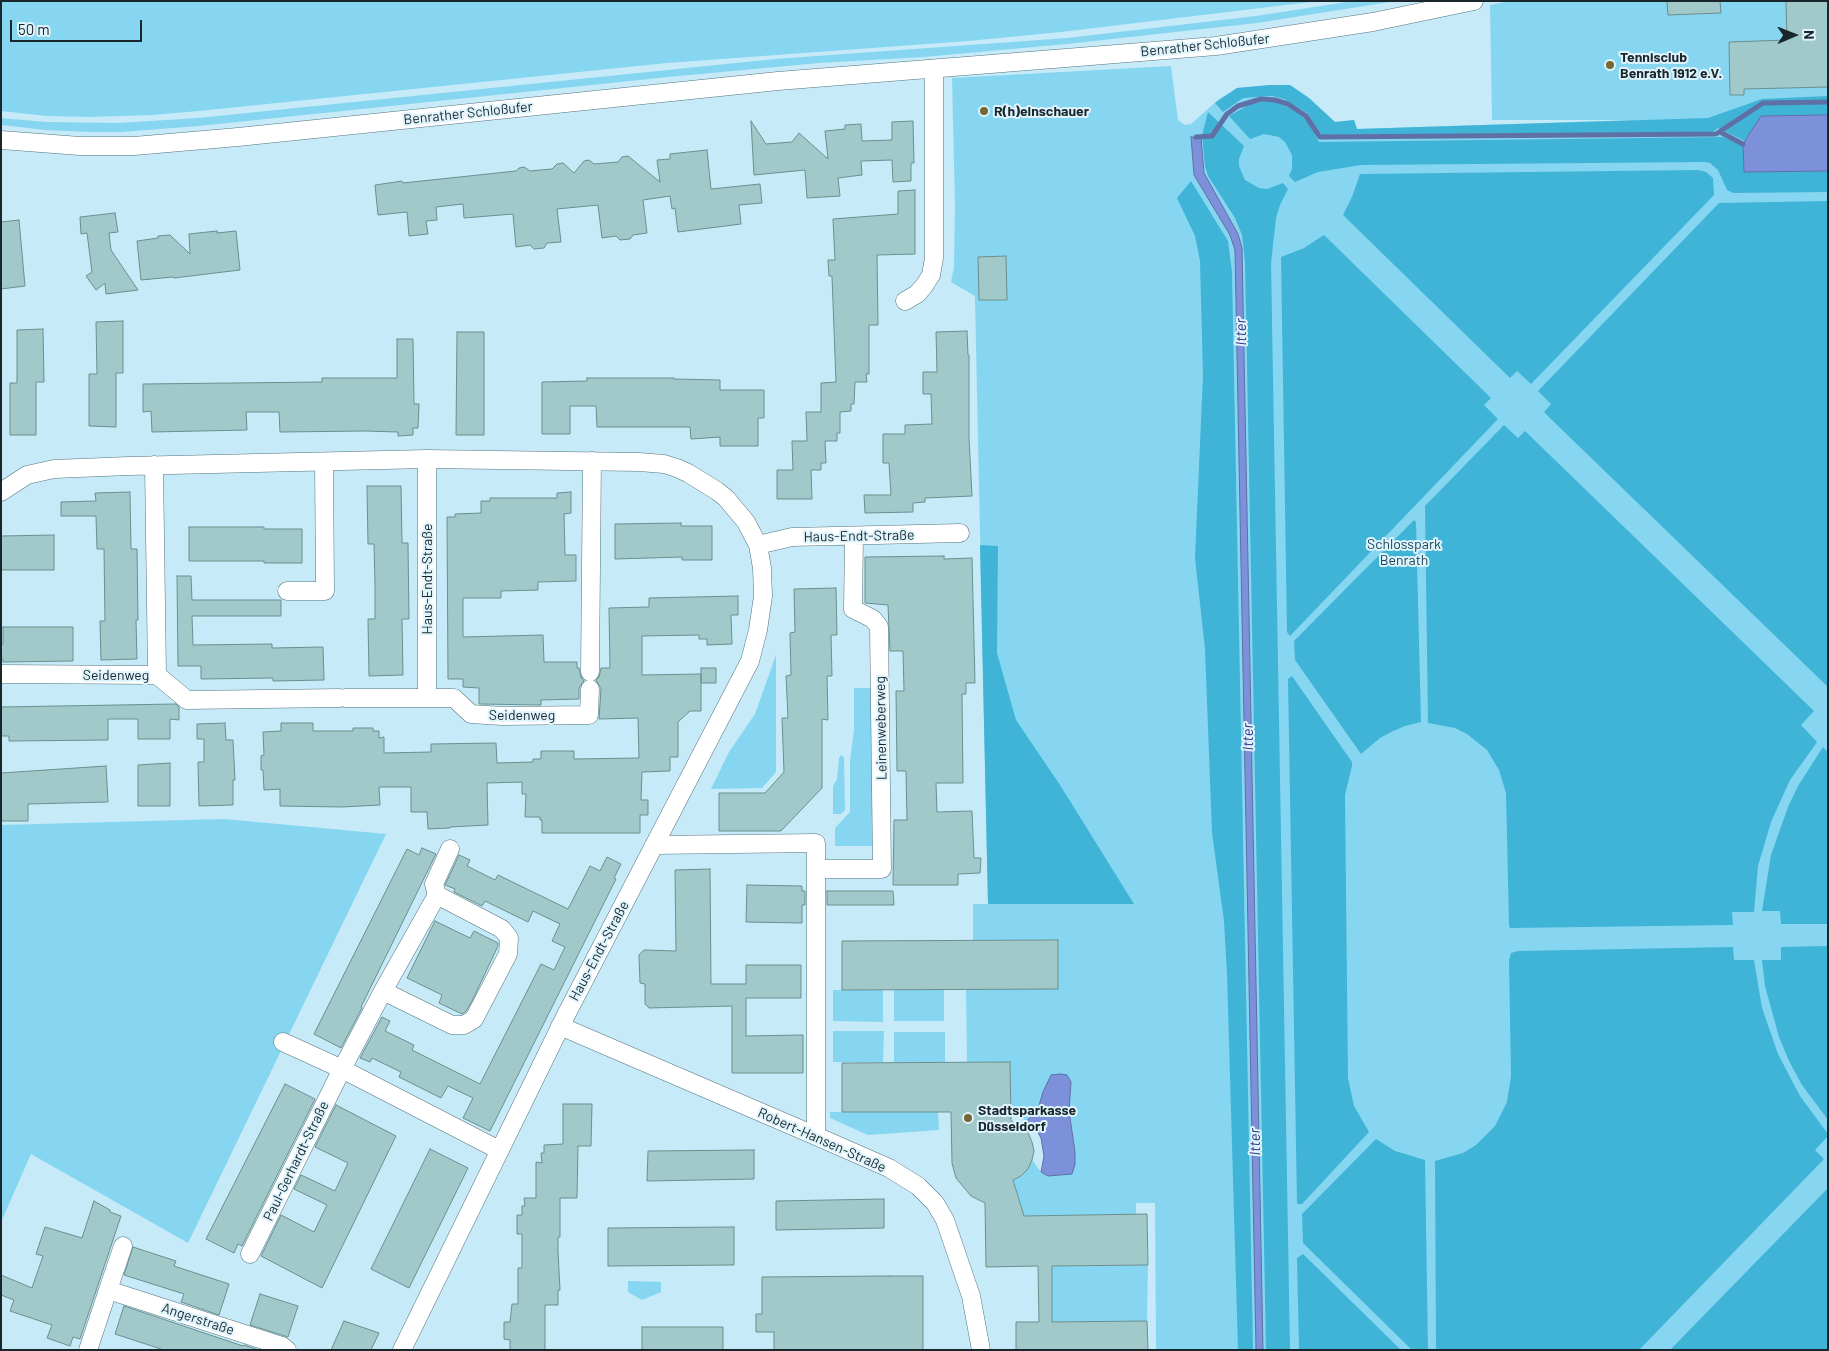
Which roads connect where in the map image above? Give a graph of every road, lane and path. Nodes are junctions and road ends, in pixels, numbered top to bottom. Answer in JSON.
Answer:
{"nodes":[{"id":1,"x":1474,"y":1,"type":"edge"},
{"id":2,"x":934,"y":69,"type":"junction"},
{"id":3,"x":1,"y":140,"type":"edge"},
{"id":4,"x":905,"y":301,"type":"dead end"},
{"id":5,"x":427,"y":460,"type":"junction"},
{"id":6,"x":592,"y":461,"type":"junction"},
{"id":7,"x":324,"y":462,"type":"junction"},
{"id":8,"x":154,"y":465,"type":"junction"},
{"id":9,"x":1,"y":492,"type":"edge"},
{"id":10,"x":960,"y":534,"type":"dead end"},
{"id":11,"x":854,"y":536,"type":"junction"},
{"id":12,"x":758,"y":545,"type":"junction"},
{"id":13,"x":287,"y":591,"type":"dead end"},
{"id":14,"x":1,"y":674,"type":"edge"},
{"id":15,"x":157,"y":675,"type":"junction"},
{"id":16,"x":427,"y":698,"type":"junction"},
{"id":17,"x":654,"y":845,"type":"junction"},
{"id":18,"x":450,"y":850,"type":"dead end"},
{"id":19,"x":816,"y":869,"type":"junction"},
{"id":20,"x":436,"y":895,"type":"junction"},
{"id":21,"x":383,"y":990,"type":"junction"},
{"id":22,"x":560,"y":1026,"type":"junction"},
{"id":23,"x":283,"y":1042,"type":"dead end"},
{"id":24,"x":342,"y":1069,"type":"junction"},
{"id":25,"x":816,"y":1136,"type":"junction"},
{"id":26,"x":499,"y":1150,"type":"junction"},
{"id":27,"x":123,"y":1246,"type":"dead end"},
{"id":28,"x":250,"y":1254,"type":"dead end"},
{"id":29,"x":108,"y":1290,"type":"junction"},
{"id":30,"x":88,"y":1350,"type":"edge"},
{"id":31,"x":287,"y":1350,"type":"edge"},
{"id":32,"x":402,"y":1350,"type":"edge"},
{"id":33,"x":981,"y":1350,"type":"edge"}],
"edges":[{"from":1,"to":2,"type":"street","name":"Benrather Schloßufer"},
{"from":2,"to":3,"type":"street","name":"Benrather Schloßufer"},
{"from":2,"to":4,"type":"street"},
{"from":5,"to":6,"type":"street","name":"Haus-Endt-Straße"},
{"from":5,"to":7,"type":"street","name":"Haus-Endt-Straße"},
{"from":5,"to":16,"type":"street","name":"Haus-Endt-Straße"},
{"from":6,"to":12,"type":"street","name":"Haus-Endt-Straße"},
{"from":6,"to":16,"type":"street","name":"Seidenweg"},
{"from":7,"to":8,"type":"street","name":"Haus-Endt-Straße"},
{"from":7,"to":13,"type":"street"},
{"from":8,"to":9,"type":"street","name":"Haus-Endt-Straße"},
{"from":8,"to":15,"type":"street"},
{"from":10,"to":11,"type":"street","name":"Haus-Endt-Straße"},
{"from":11,"to":12,"type":"street","name":"Haus-Endt-Straße"},
{"from":11,"to":19,"type":"street","name":"Leinenweberweg"},
{"from":12,"to":17,"type":"street","name":"Haus-Endt-Straße"},
{"from":14,"to":15,"type":"street","name":"Seidenweg"},
{"from":15,"to":16,"type":"street","name":"Seidenweg"},
{"from":17,"to":19,"type":"street"},
{"from":17,"to":22,"type":"street","name":"Haus-Endt-Straße"},
{"from":18,"to":20,"type":"street","name":"Paul-Gerhardt-Straße"},
{"from":19,"to":25,"type":"street"},
{"from":20,"to":21,"type":"street","name":"Paul-Gerhardt-Straße"},
{"from":20,"to":21,"type":"street"},
{"from":21,"to":24,"type":"street","name":"Paul-Gerhardt-Straße"},
{"from":22,"to":25,"type":"street","name":"Robert-Hansen-Straße"},
{"from":22,"to":26,"type":"street","name":"Haus-Endt-Straße"},
{"from":23,"to":24,"type":"street"},
{"from":24,"to":26,"type":"street"},
{"from":24,"to":28,"type":"street","name":"Paul-Gerhardt-Straße"},
{"from":25,"to":33,"type":"street","name":"Robert-Hansen-Straße"},
{"from":26,"to":32,"type":"street","name":"Haus-Endt-Straße"},
{"from":27,"to":29,"type":"street"},
{"from":29,"to":30,"type":"street"},
{"from":29,"to":31,"type":"street","name":"Angerstraße"}]}
